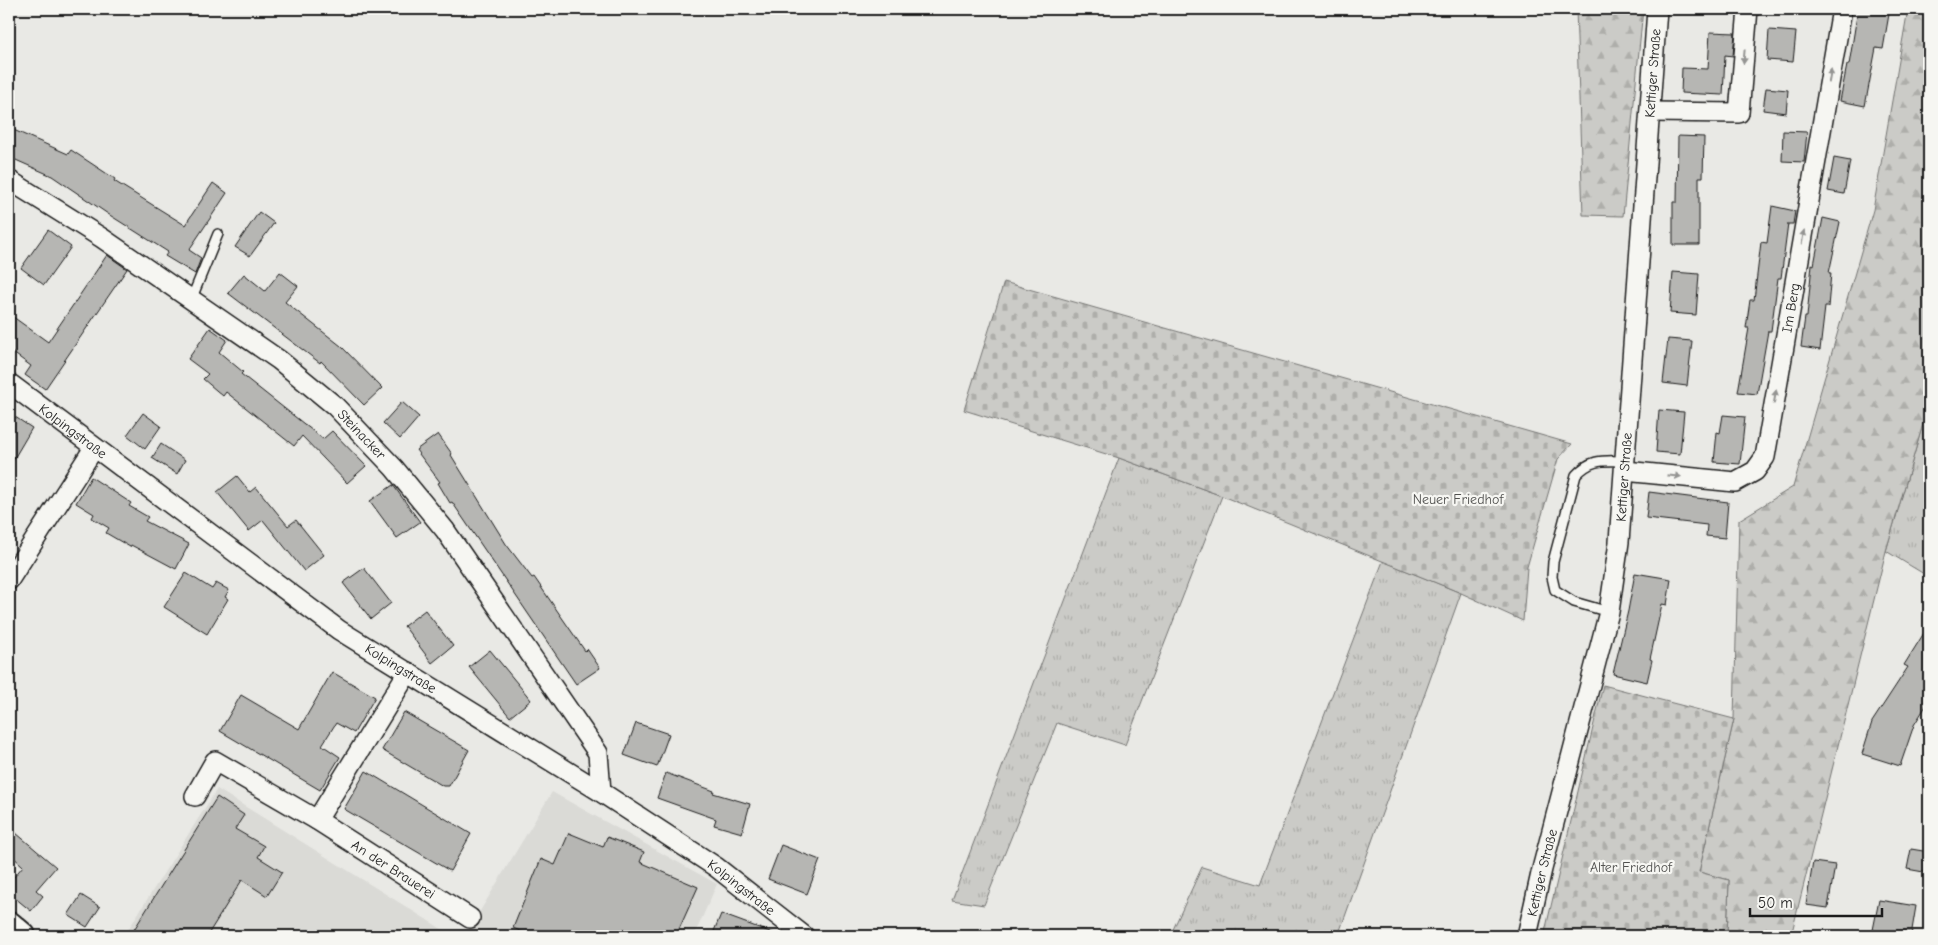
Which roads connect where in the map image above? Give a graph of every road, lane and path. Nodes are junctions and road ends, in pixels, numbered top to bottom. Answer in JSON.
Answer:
{"nodes":[{"id":1,"x":1657,"y":9,"type":"edge"},
{"id":2,"x":1748,"y":9,"type":"edge"},
{"id":3,"x":1842,"y":9,"type":"edge"},
{"id":4,"x":1650,"y":112,"type":"junction"},
{"id":5,"x":9,"y":180,"type":"edge"},
{"id":6,"x":218,"y":234,"type":"dead end"},
{"id":7,"x":191,"y":300,"type":"junction"},
{"id":8,"x":9,"y":383,"type":"edge"},
{"id":9,"x":94,"y":448,"type":"junction"},
{"id":10,"x":1626,"y":466,"type":"junction"},
{"id":11,"x":9,"y":580,"type":"edge"},
{"id":12,"x":1608,"y":612,"type":"junction"},
{"id":13,"x":408,"y":672,"type":"junction"},
{"id":14,"x":601,"y":792,"type":"junction"},
{"id":15,"x":195,"y":796,"type":"dead end"},
{"id":16,"x":316,"y":820,"type":"junction"},
{"id":17,"x":470,"y":918,"type":"dead end"},
{"id":18,"x":9,"y":925,"type":"edge"},
{"id":19,"x":22,"y":936,"type":"edge"},
{"id":20,"x":804,"y":936,"type":"edge"},
{"id":21,"x":1527,"y":936,"type":"edge"}],
"edges":[{"from":1,"to":4,"type":"street","name":"Kettiger Straße"},
{"from":2,"to":4,"type":"street","one_way":true},
{"from":10,"to":3,"type":"street","name":"Im Berg","one_way":true},
{"from":4,"to":10,"type":"street","name":"Kettiger Straße"},
{"from":5,"to":7,"type":"street","name":"Steinacker"},
{"from":6,"to":7,"type":"lane"},
{"from":7,"to":14,"type":"street","name":"Steinacker"},
{"from":8,"to":9,"type":"street","name":"Kolpingstraße"},
{"from":9,"to":11,"type":"street"},
{"from":9,"to":13,"type":"street","name":"Kolpingstraße"},
{"from":10,"to":12,"type":"street","name":"Kettiger Straße"},
{"from":10,"to":12,"type":"lane"},
{"from":12,"to":21,"type":"street","name":"Kettiger Straße"},
{"from":13,"to":14,"type":"street","name":"Kolpingstraße"},
{"from":13,"to":16,"type":"street"},
{"from":14,"to":20,"type":"street","name":"Kolpingstraße"},
{"from":15,"to":16,"type":"street","name":"An der Brauerei"},
{"from":16,"to":17,"type":"street","name":"An der Brauerei"},
{"from":18,"to":19,"type":"main road"}]}
